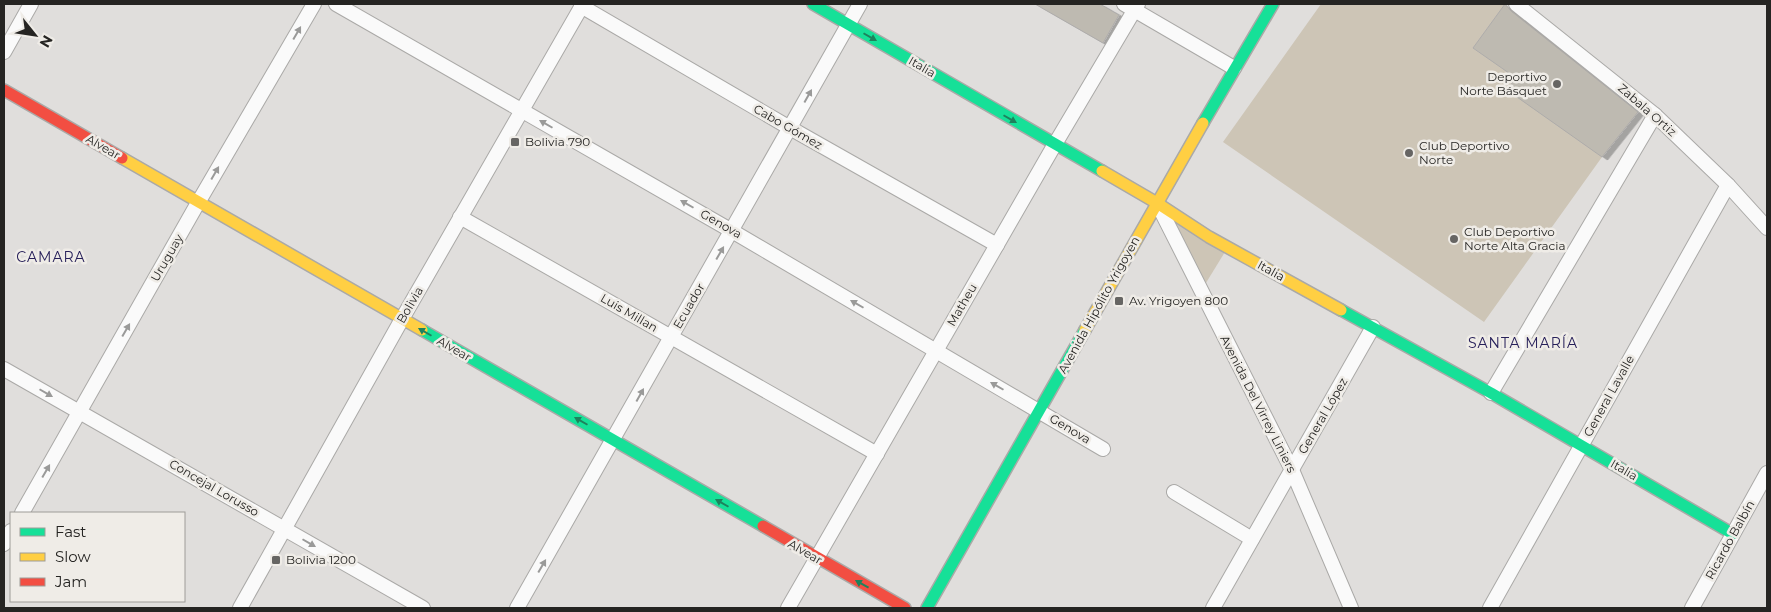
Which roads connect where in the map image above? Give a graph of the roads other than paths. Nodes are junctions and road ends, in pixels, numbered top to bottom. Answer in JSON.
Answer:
{"nodes":[{"id":1,"x":31,"y":4,"type":"edge"},
{"id":2,"x":314,"y":4,"type":"edge"},
{"id":3,"x":336,"y":4,"type":"edge"},
{"id":4,"x":813,"y":4,"type":"edge"},
{"id":5,"x":860,"y":4,"type":"edge"},
{"id":6,"x":1273,"y":4,"type":"edge"},
{"id":7,"x":1516,"y":4,"type":"edge"},
{"id":8,"x":582,"y":5,"type":"edge"},
{"id":9,"x":1132,"y":6,"type":"edge"},
{"id":10,"x":849,"y":24,"type":"junction"},
{"id":11,"x":4,"y":52,"type":"edge"},
{"id":12,"x":1234,"y":68,"type":"junction"},
{"id":13,"x":4,"y":90,"type":"edge"},
{"id":14,"x":521,"y":110,"type":"junction"},
{"id":15,"x":1655,"y":115,"type":"junction"},
{"id":16,"x":790,"y":128,"type":"junction"},
{"id":17,"x":1054,"y":144,"type":"junction"},
{"id":18,"x":1728,"y":185,"type":"junction"},
{"id":19,"x":199,"y":201,"type":"junction"},
{"id":20,"x":1156,"y":203,"type":"junction"},
{"id":21,"x":460,"y":217,"type":"junction"},
{"id":22,"x":1767,"y":228,"type":"edge"},
{"id":23,"x":732,"y":231,"type":"junction"},
{"id":24,"x":997,"y":245,"type":"junction"},
{"id":25,"x":402,"y":319,"type":"junction"},
{"id":26,"x":1373,"y":327,"type":"junction"},
{"id":27,"x":672,"y":337,"type":"junction"},
{"id":28,"x":936,"y":350,"type":"junction"},
{"id":29,"x":4,"y":369,"type":"edge"},
{"id":30,"x":1491,"y":393,"type":"junction"},
{"id":31,"x":1039,"y":411,"type":"junction"},
{"id":32,"x":79,"y":412,"type":"junction"},
{"id":33,"x":614,"y":440,"type":"junction"},
{"id":34,"x":1582,"y":445,"type":"junction"},
{"id":35,"x":1103,"y":449,"type":"dead end"},
{"id":36,"x":877,"y":454,"type":"junction"},
{"id":37,"x":1292,"y":470,"type":"junction"},
{"id":38,"x":1767,"y":473,"type":"edge"},
{"id":39,"x":1174,"y":492,"type":"dead end"},
{"id":40,"x":23,"y":512,"type":"edge"},
{"id":41,"x":285,"y":529,"type":"junction"},
{"id":42,"x":10,"y":533,"type":"edge"},
{"id":43,"x":1733,"y":534,"type":"junction"},
{"id":44,"x":1252,"y":539,"type":"junction"},
{"id":45,"x":4,"y":544,"type":"edge"},
{"id":46,"x":817,"y":559,"type":"junction"},
{"id":47,"x":240,"y":608,"type":"edge"},
{"id":48,"x":423,"y":608,"type":"edge"},
{"id":49,"x":517,"y":608,"type":"edge"},
{"id":50,"x":788,"y":608,"type":"edge"},
{"id":51,"x":905,"y":608,"type":"edge"},
{"id":52,"x":927,"y":608,"type":"edge"},
{"id":53,"x":1213,"y":608,"type":"edge"},
{"id":54,"x":1351,"y":608,"type":"edge"},
{"id":55,"x":1490,"y":608,"type":"edge"},
{"id":56,"x":1692,"y":608,"type":"edge"}],
"edges":[{"from":1,"to":11,"type":"street"},
{"from":19,"to":2,"type":"street","name":"Uruguay","one_way":true},
{"from":3,"to":14,"type":"street","name":"Genova"},
{"from":4,"to":10,"type":"street","name":"Italia"},
{"from":5,"to":10,"type":"street","name":"Ecuador"},
{"from":6,"to":12,"type":"street","name":"Avenida Hipólito Yrigoyen"},
{"from":7,"to":15,"type":"street","name":"Zabala Ortiz"},
{"from":8,"to":14,"type":"street","name":"Bolivia"},
{"from":8,"to":16,"type":"street","name":"Cabo Gómez"},
{"from":9,"to":12,"type":"street"},
{"from":9,"to":17,"type":"street","name":"Matheu"},
{"from":16,"to":10,"type":"street","name":"Ecuador","one_way":true},
{"from":10,"to":17,"type":"street","name":"Italia","one_way":true},
{"from":12,"to":20,"type":"street","name":"Avenida Hipólito Yrigoyen"},
{"from":13,"to":19,"type":"street","name":"Alvear"},
{"from":14,"to":21,"type":"street","name":"Bolivia"},
{"from":23,"to":14,"type":"street","name":"Genova","one_way":true},
{"from":15,"to":18,"type":"street","name":"Zabala Ortiz"},
{"from":15,"to":30,"type":"street"},
{"from":16,"to":23,"type":"street","name":"Ecuador"},
{"from":16,"to":24,"type":"street","name":"Cabo Gómez"},
{"from":17,"to":20,"type":"street","name":"Italia"},
{"from":17,"to":24,"type":"street","name":"Matheu"},
{"from":18,"to":22,"type":"street","name":"Zabala Ortiz"},
{"from":18,"to":34,"type":"street","name":"General Lavalle"},
{"from":19,"to":25,"type":"street","name":"Alvear"},
{"from":32,"to":19,"type":"street","name":"Uruguay","one_way":true},
{"from":20,"to":26,"type":"street","name":"Italia"},
{"from":20,"to":31,"type":"street","name":"Avenida Hipólito Yrigoyen"},
{"from":20,"to":37,"type":"street","name":"Avenida Del Virrey Liniers"},
{"from":21,"to":25,"type":"street","name":"Bolivia"},
{"from":21,"to":27,"type":"street","name":"Luis Millan"},
{"from":27,"to":23,"type":"street","name":"Ecuador","one_way":true},
{"from":28,"to":23,"type":"street","name":"Genova","one_way":true},
{"from":24,"to":28,"type":"street","name":"Matheu"},
{"from":33,"to":25,"type":"street","name":"Alvear","one_way":true},
{"from":25,"to":41,"type":"street","name":"Bolivia"},
{"from":26,"to":30,"type":"street","name":"Italia"},
{"from":26,"to":37,"type":"street","name":"General López"},
{"from":33,"to":27,"type":"street","name":"Ecuador","one_way":true},
{"from":27,"to":36,"type":"street","name":"Luis Millan"},
{"from":31,"to":28,"type":"street","name":"Genova","one_way":true},
{"from":28,"to":36,"type":"street","name":"Matheu"},
{"from":29,"to":32,"type":"street","name":"Concejal Lorusso","one_way":true},
{"from":30,"to":34,"type":"street","name":"Italia"},
{"from":31,"to":35,"type":"street","name":"Genova"},
{"from":31,"to":52,"type":"street","name":"Avenida Hipólito Yrigoyen"},
{"from":40,"to":32,"type":"street","name":"Uruguay","one_way":true},
{"from":32,"to":41,"type":"street","name":"Concejal Lorusso"},
{"from":46,"to":33,"type":"street","name":"Alvear","one_way":true},
{"from":49,"to":33,"type":"street","name":"Ecuador","one_way":true},
{"from":34,"to":43,"type":"street","name":"Italia"},
{"from":34,"to":55,"type":"street","name":"General Lavalle"},
{"from":36,"to":46,"type":"street","name":"Matheu"},
{"from":37,"to":44,"type":"street","name":"General López"},
{"from":37,"to":54,"type":"street","name":"Avenida Del Virrey Liniers"},
{"from":38,"to":43,"type":"street","name":"Ricardo Balbín"},
{"from":39,"to":44,"type":"street"},
{"from":41,"to":47,"type":"street","name":"Bolivia"},
{"from":41,"to":48,"type":"street","name":"Concejal Lorusso","one_way":true},
{"from":42,"to":45,"type":"street"},
{"from":43,"to":56,"type":"street","name":"Ricardo Balbín"},
{"from":44,"to":53,"type":"street","name":"General López"},
{"from":46,"to":50,"type":"street","name":"Matheu"},
{"from":51,"to":46,"type":"street","name":"Alvear","one_way":true}]}
